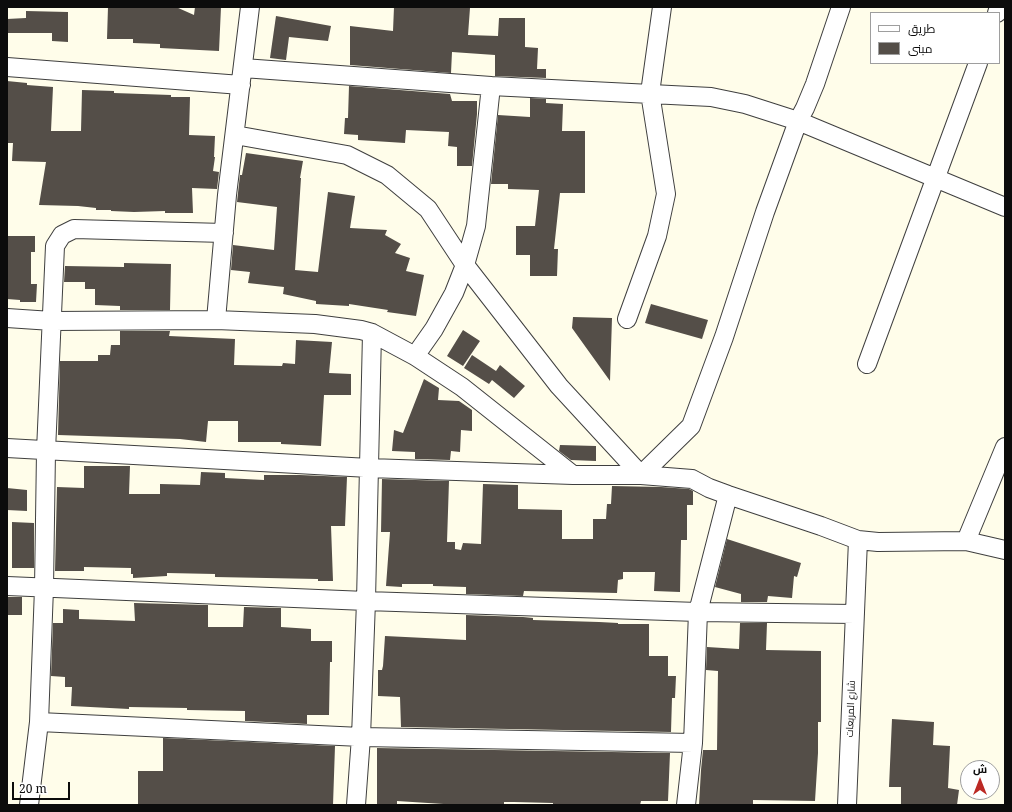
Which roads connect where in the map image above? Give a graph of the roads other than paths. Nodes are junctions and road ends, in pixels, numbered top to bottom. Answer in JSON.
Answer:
{"nodes":[{"id":1,"x":250,"y":7,"type":"edge"},
{"id":2,"x":662,"y":7,"type":"edge"},
{"id":3,"x":841,"y":7,"type":"edge"},
{"id":4,"x":978,"y":64,"type":"edge"},
{"id":5,"x":7,"y":67,"type":"edge"},
{"id":6,"x":242,"y":76,"type":"junction"},
{"id":7,"x":491,"y":86,"type":"junction"},
{"id":8,"x":650,"y":93,"type":"junction"},
{"id":9,"x":798,"y":121,"type":"junction"},
{"id":10,"x":235,"y":135,"type":"junction"},
{"id":11,"x":935,"y":179,"type":"junction"},
{"id":12,"x":1005,"y":207,"type":"edge"},
{"id":13,"x":224,"y":233,"type":"junction"},
{"id":14,"x":465,"y":265,"type":"junction"},
{"id":15,"x":7,"y":318,"type":"edge"},
{"id":16,"x":627,"y":319,"type":"dead end"},
{"id":17,"x":216,"y":320,"type":"junction"},
{"id":18,"x":52,"y":321,"type":"junction"},
{"id":19,"x":372,"y":334,"type":"junction"},
{"id":20,"x":415,"y":356,"type":"junction"},
{"id":21,"x":867,"y":364,"type":"dead end"},
{"id":22,"x":1005,"y":447,"type":"edge"},
{"id":23,"x":7,"y":448,"type":"edge"},
{"id":24,"x":46,"y":451,"type":"junction"},
{"id":25,"x":369,"y":468,"type":"junction"},
{"id":26,"x":573,"y":475,"type":"junction"},
{"id":27,"x":641,"y":475,"type":"junction"},
{"id":28,"x":728,"y":495,"type":"junction"},
{"id":29,"x":858,"y":540,"type":"junction"},
{"id":30,"x":966,"y":541,"type":"junction"},
{"id":31,"x":1005,"y":550,"type":"edge"},
{"id":32,"x":7,"y":586,"type":"edge"},
{"id":33,"x":44,"y":588,"type":"junction"},
{"id":34,"x":366,"y":601,"type":"junction"},
{"id":35,"x":698,"y":612,"type":"junction"},
{"id":36,"x":855,"y":614,"type":"junction"},
{"id":37,"x":39,"y":722,"type":"junction"},
{"id":38,"x":361,"y":737,"type":"junction"},
{"id":39,"x":693,"y":744,"type":"junction"},
{"id":40,"x":29,"y":805,"type":"edge"},
{"id":41,"x":356,"y":805,"type":"edge"},
{"id":42,"x":686,"y":805,"type":"edge"},
{"id":43,"x":847,"y":805,"type":"edge"}],
"edges":[{"from":1,"to":6,"type":"street"},
{"from":2,"to":8,"type":"street"},
{"from":3,"to":9,"type":"street"},
{"from":4,"to":11,"type":"street"},
{"from":5,"to":6,"type":"street"},
{"from":6,"to":7,"type":"street"},
{"from":6,"to":10,"type":"street"},
{"from":7,"to":8,"type":"street"},
{"from":7,"to":14,"type":"street"},
{"from":8,"to":9,"type":"street"},
{"from":8,"to":16,"type":"street"},
{"from":9,"to":11,"type":"street"},
{"from":9,"to":27,"type":"street"},
{"from":10,"to":13,"type":"street"},
{"from":10,"to":14,"type":"street"},
{"from":11,"to":12,"type":"street"},
{"from":11,"to":21,"type":"street"},
{"from":13,"to":17,"type":"street"},
{"from":13,"to":18,"type":"street"},
{"from":14,"to":20,"type":"street"},
{"from":14,"to":27,"type":"street"},
{"from":15,"to":18,"type":"street"},
{"from":17,"to":18,"type":"street"},
{"from":17,"to":19,"type":"street"},
{"from":18,"to":24,"type":"street"},
{"from":19,"to":20,"type":"street"},
{"from":19,"to":25,"type":"street"},
{"from":20,"to":26,"type":"street"},
{"from":22,"to":30,"type":"street"},
{"from":23,"to":24,"type":"street"},
{"from":24,"to":25,"type":"street"},
{"from":24,"to":33,"type":"street"},
{"from":25,"to":26,"type":"street"},
{"from":25,"to":34,"type":"street"},
{"from":26,"to":27,"type":"street"},
{"from":27,"to":28,"type":"street"},
{"from":28,"to":29,"type":"street"},
{"from":28,"to":35,"type":"street"},
{"from":29,"to":30,"type":"street"},
{"from":29,"to":36,"type":"street","name":"شارع المربعات"},
{"from":30,"to":31,"type":"street"},
{"from":32,"to":33,"type":"street"},
{"from":33,"to":34,"type":"street"},
{"from":33,"to":37,"type":"street"},
{"from":34,"to":35,"type":"street"},
{"from":34,"to":38,"type":"street"},
{"from":35,"to":36,"type":"street"},
{"from":35,"to":39,"type":"street"},
{"from":36,"to":43,"type":"street","name":"شارع المربعات"},
{"from":37,"to":38,"type":"street"},
{"from":37,"to":40,"type":"street"},
{"from":38,"to":39,"type":"street"},
{"from":38,"to":41,"type":"street"},
{"from":39,"to":42,"type":"street"}]}
